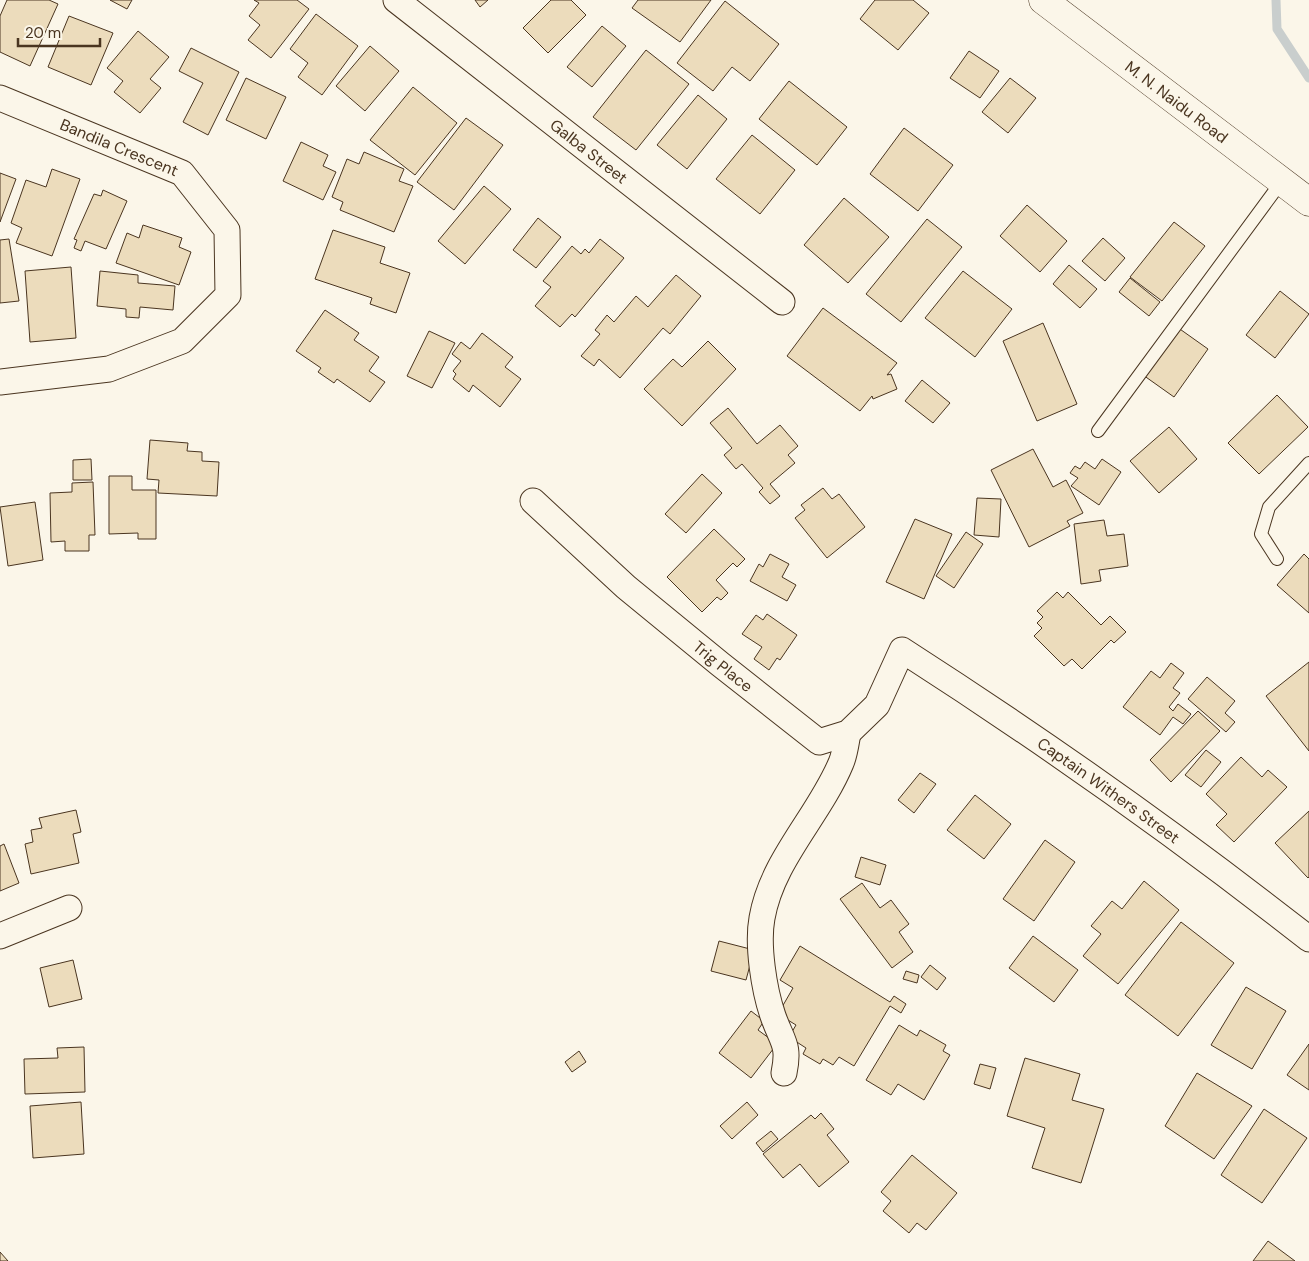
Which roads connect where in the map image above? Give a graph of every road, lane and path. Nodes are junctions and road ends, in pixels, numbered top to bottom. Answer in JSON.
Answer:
{"nodes":[{"id":1,"x":396,"y":0,"type":"edge"},
{"id":2,"x":1043,"y":0,"type":"edge"},
{"id":3,"x":0,"y":98,"type":"edge"},
{"id":4,"x":1282,"y":181,"type":"junction"},
{"id":5,"x":1309,"y":202,"type":"edge"},
{"id":6,"x":782,"y":302,"type":"dead end"},
{"id":7,"x":0,"y":382,"type":"edge"},
{"id":8,"x":1098,"y":431,"type":"dead end"},
{"id":9,"x":1309,"y":463,"type":"edge"},
{"id":10,"x":533,"y":501,"type":"dead end"},
{"id":11,"x":1277,"y":559,"type":"dead end"},
{"id":12,"x":902,"y":650,"type":"joint"},
{"id":13,"x":848,"y":734,"type":"junction"},
{"id":14,"x":69,"y":908,"type":"dead end"},
{"id":15,"x":0,"y":936,"type":"edge"},
{"id":16,"x":1309,"y":939,"type":"edge"},
{"id":17,"x":784,"y":1073,"type":"dead end"}],
"edges":[{"from":1,"to":6,"type":"street","name":"Galba Street"},
{"from":2,"to":4,"type":"main road","name":"M. N. Naidu Road"},
{"from":3,"to":7,"type":"street","name":"Bandila Crescent"},
{"from":4,"to":5,"type":"main road","name":"M. N. Naidu Road"},
{"from":4,"to":8,"type":"lane"},
{"from":9,"to":11,"type":"lane"},
{"from":10,"to":13,"type":"street","name":"Trig Place"},
{"from":12,"to":13,"type":"street","name":"Trig Place"},
{"from":12,"to":16,"type":"street","name":"Captain Withers Street"},
{"from":13,"to":17,"type":"street"},
{"from":14,"to":15,"type":"street"}]}
